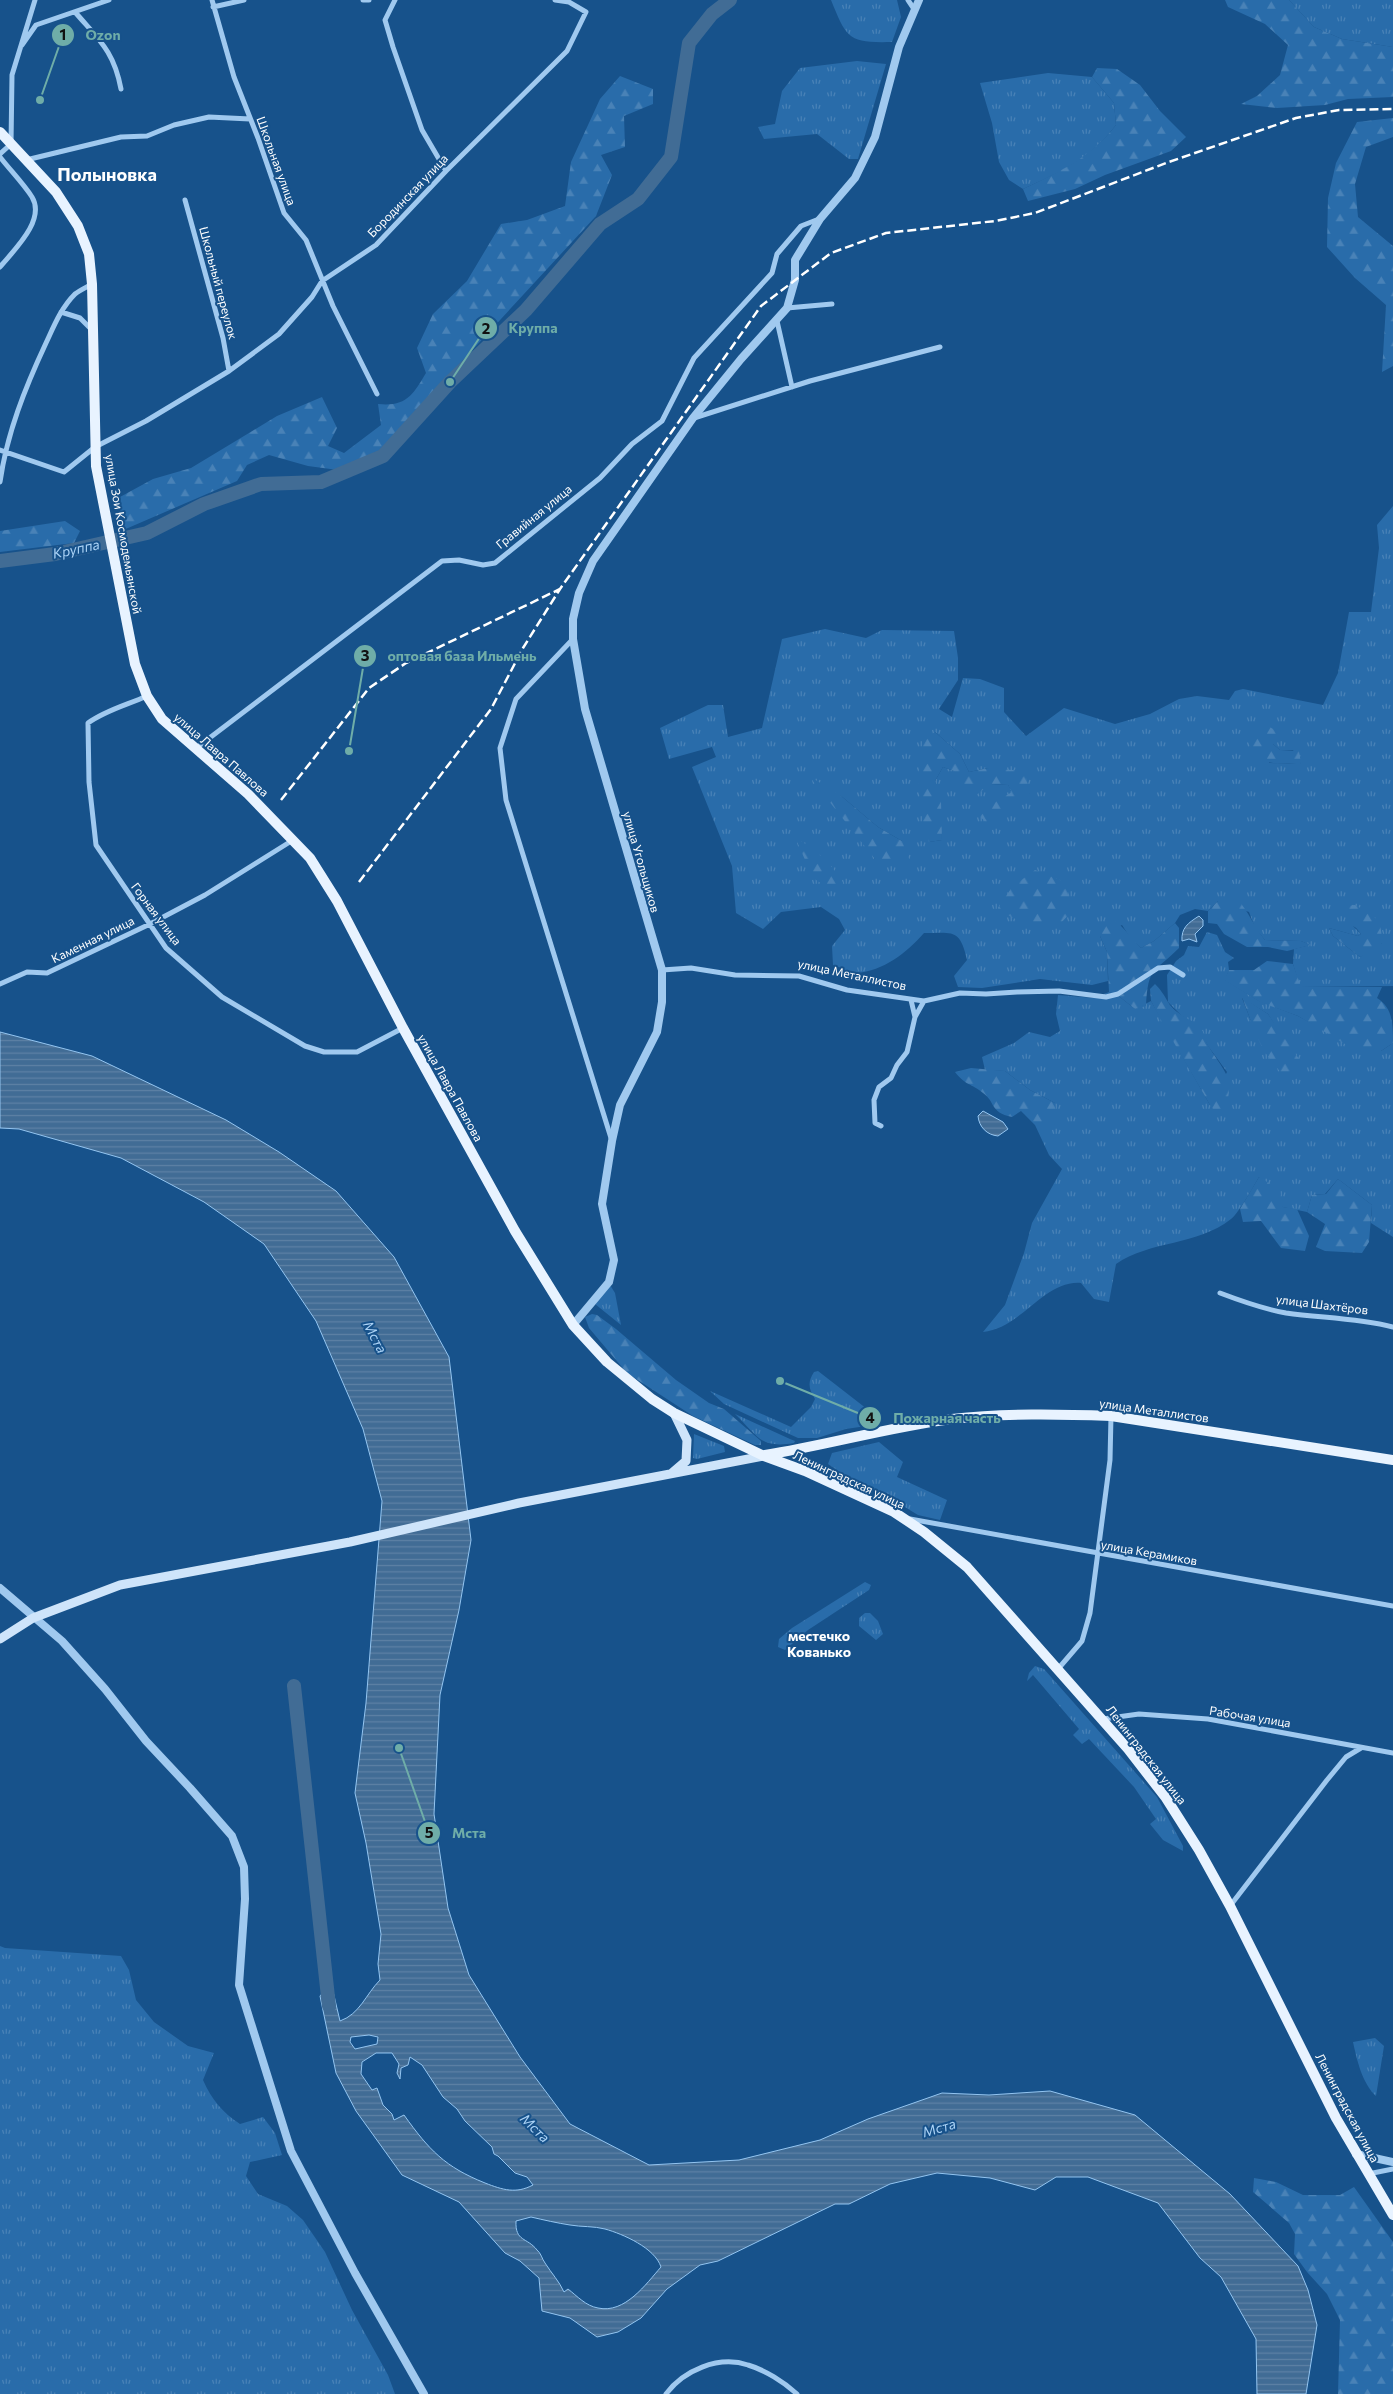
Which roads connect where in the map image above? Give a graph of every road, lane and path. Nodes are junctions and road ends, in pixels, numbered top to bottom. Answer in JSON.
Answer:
{"nodes":[{"id":1,"x":35,"y":0,"type":"edge"},
{"id":2,"x":109,"y":0,"type":"edge"},
{"id":3,"x":212,"y":0,"type":"edge"},
{"id":4,"x":244,"y":0,"type":"edge"},
{"id":5,"x":363,"y":0,"type":"edge"},
{"id":6,"x":369,"y":0,"type":"edge"},
{"id":7,"x":395,"y":0,"type":"edge"},
{"id":8,"x":555,"y":0,"type":"edge"},
{"id":9,"x":908,"y":0,"type":"edge"},
{"id":10,"x":918,"y":0,"type":"edge"},
{"id":11,"x":213,"y":7,"type":"junction"},
{"id":12,"x":914,"y":9,"type":"junction"},
{"id":13,"x":75,"y":12,"type":"junction"},
{"id":14,"x":19,"y":50,"type":"junction"},
{"id":15,"x":121,"y":89,"type":"dead end"},
{"id":16,"x":250,"y":119,"type":"junction"},
{"id":17,"x":0,"y":132,"type":"edge"},
{"id":18,"x":11,"y":144,"type":"junction"},
{"id":19,"x":0,"y":156,"type":"edge"},
{"id":20,"x":26,"y":160,"type":"junction"},
{"id":21,"x":446,"y":171,"type":"junction"},
{"id":22,"x":186,"y":200,"type":"dead end"},
{"id":23,"x":820,"y":219,"type":"junction"},
{"id":24,"x":0,"y":267,"type":"edge"},
{"id":25,"x":322,"y":281,"type":"junction"},
{"id":26,"x":92,"y":284,"type":"junction"},
{"id":27,"x":832,"y":304,"type":"dead end"},
{"id":28,"x":787,"y":308,"type":"junction"},
{"id":29,"x":61,"y":312,"type":"junction"},
{"id":30,"x":777,"y":321,"type":"junction"},
{"id":31,"x":94,"y":331,"type":"junction"},
{"id":32,"x":940,"y":347,"type":"dead end"},
{"id":33,"x":229,"y":371,"type":"junction"},
{"id":34,"x":792,"y":387,"type":"junction"},
{"id":35,"x":377,"y":394,"type":"dead end"},
{"id":36,"x":693,"y":418,"type":"junction"},
{"id":37,"x":94,"y":447,"type":"junction"},
{"id":38,"x":2,"y":451,"type":"edge"},
{"id":39,"x":0,"y":482,"type":"edge"},
{"id":40,"x":573,"y":639,"type":"junction"},
{"id":41,"x":146,"y":696,"type":"junction"},
{"id":42,"x":194,"y":750,"type":"junction"},
{"id":43,"x":294,"y":839,"type":"junction"},
{"id":44,"x":150,"y":924,"type":"junction"},
{"id":45,"x":662,"y":970,"type":"junction"},
{"id":46,"x":1183,"y":975,"type":"dead end"},
{"id":47,"x":0,"y":984,"type":"edge"},
{"id":48,"x":911,"y":1000,"type":"junction"},
{"id":49,"x":924,"y":1000,"type":"junction"},
{"id":50,"x":915,"y":1017,"type":"junction"},
{"id":51,"x":403,"y":1028,"type":"junction"},
{"id":52,"x":881,"y":1126,"type":"dead end"},
{"id":53,"x":612,"y":1141,"type":"junction"},
{"id":54,"x":1220,"y":1293,"type":"dead end"},
{"id":55,"x":573,"y":1325,"type":"junction"},
{"id":56,"x":1393,"y":1327,"type":"edge"},
{"id":57,"x":674,"y":1413,"type":"junction"},
{"id":58,"x":1112,"y":1416,"type":"junction"},
{"id":59,"x":764,"y":1456,"type":"junction"},
{"id":60,"x":1393,"y":1460,"type":"edge"},
{"id":61,"x":670,"y":1474,"type":"junction"},
{"id":62,"x":902,"y":1518,"type":"junction"},
{"id":63,"x":1098,"y":1554,"type":"junction"},
{"id":64,"x":0,"y":1588,"type":"edge"},
{"id":65,"x":1393,"y":1606,"type":"edge"},
{"id":66,"x":33,"y":1618,"type":"junction"},
{"id":67,"x":0,"y":1639,"type":"edge"},
{"id":68,"x":1057,"y":1669,"type":"junction"},
{"id":69,"x":1103,"y":1719,"type":"junction"},
{"id":70,"x":1361,"y":1747,"type":"junction"},
{"id":71,"x":1393,"y":1753,"type":"edge"},
{"id":72,"x":1230,"y":1906,"type":"junction"},
{"id":73,"x":1356,"y":2154,"type":"junction"},
{"id":74,"x":1393,"y":2162,"type":"edge"},
{"id":75,"x":1393,"y":2169,"type":"edge"},
{"id":76,"x":1368,"y":2174,"type":"junction"},
{"id":77,"x":1393,"y":2215,"type":"edge"},
{"id":78,"x":424,"y":2394,"type":"edge"},
{"id":79,"x":666,"y":2394,"type":"edge"},
{"id":80,"x":797,"y":2394,"type":"edge"}],
"edges":[{"from":1,"to":14,"type":"street"},
{"from":2,"to":13,"type":"street"},
{"from":3,"to":11,"type":"street","name":"Школьная улица"},
{"from":4,"to":11,"type":"street"},
{"from":5,"to":6,"type":"street"},
{"from":7,"to":21,"type":"street"},
{"from":8,"to":21,"type":"street","name":"Бородинская улица"},
{"from":9,"to":12,"type":"street"},
{"from":10,"to":12,"type":"street"},
{"from":11,"to":16,"type":"street","name":"Школьная улица"},
{"from":12,"to":23,"type":"street"},
{"from":13,"to":14,"type":"street"},
{"from":13,"to":15,"type":"street"},
{"from":14,"to":18,"type":"street"},
{"from":16,"to":20,"type":"street"},
{"from":16,"to":25,"type":"street","name":"Школьная улица"},
{"from":17,"to":18,"type":"main road","name":"улица Зои Космодемьянской"},
{"from":18,"to":19,"type":"street"},
{"from":18,"to":20,"type":"main road","name":"улица Зои Космодемьянской"},
{"from":19,"to":24,"type":"street"},
{"from":20,"to":26,"type":"main road","name":"улица Зои Космодемьянской"},
{"from":21,"to":25,"type":"street","name":"Бородинская улица"},
{"from":22,"to":33,"type":"street","name":"Школьный переулок"},
{"from":23,"to":28,"type":"street"},
{"from":23,"to":42,"type":"street","name":"Гравийная улица"},
{"from":25,"to":33,"type":"street","name":"Бородинская улица"},
{"from":25,"to":35,"type":"street","name":"Школьная улица"},
{"from":26,"to":29,"type":"street"},
{"from":26,"to":31,"type":"main road","name":"улица Зои Космодемьянской"},
{"from":27,"to":28,"type":"street"},
{"from":28,"to":30,"type":"street","name":"улица Угольщиков"},
{"from":29,"to":31,"type":"street"},
{"from":29,"to":38,"type":"street"},
{"from":30,"to":34,"type":"street"},
{"from":30,"to":36,"type":"street","name":"улица Угольщиков"},
{"from":31,"to":37,"type":"main road","name":"улица Зои Космодемьянской"},
{"from":32,"to":34,"type":"street"},
{"from":33,"to":37,"type":"street","name":"Бородинская улица"},
{"from":34,"to":36,"type":"street"},
{"from":36,"to":40,"type":"street","name":"улица Угольщиков"},
{"from":37,"to":38,"type":"street","name":"Бородинская улица"},
{"from":37,"to":41,"type":"main road","name":"улица Зои Космодемьянской"},
{"from":38,"to":39,"type":"street"},
{"from":40,"to":45,"type":"street","name":"улица Угольщиков"},
{"from":40,"to":53,"type":"street"},
{"from":41,"to":42,"type":"main road","name":"улица Лавра Павлова"},
{"from":41,"to":44,"type":"street","name":"Горная улица"},
{"from":42,"to":43,"type":"main road","name":"улица Лавра Павлова"},
{"from":43,"to":44,"type":"street","name":"Каменная улица"},
{"from":43,"to":51,"type":"main road","name":"улица Лавра Павлова"},
{"from":44,"to":47,"type":"street","name":"Каменная улица"},
{"from":44,"to":51,"type":"street","name":"Горная улица"},
{"from":45,"to":48,"type":"street","name":"улица Металлистов"},
{"from":45,"to":53,"type":"street","name":"улица Угольщиков"},
{"from":46,"to":49,"type":"street","name":"улица Металлистов"},
{"from":48,"to":49,"type":"street","name":"улица Металлистов"},
{"from":48,"to":50,"type":"street"},
{"from":49,"to":50,"type":"street"},
{"from":50,"to":52,"type":"street"},
{"from":51,"to":55,"type":"main road","name":"улица Лавра Павлова"},
{"from":53,"to":55,"type":"street","name":"улица Угольщиков"},
{"from":54,"to":56,"type":"street","name":"улица Шахтёров"},
{"from":55,"to":57,"type":"main road","name":"улица Лавра Павлова"},
{"from":57,"to":59,"type":"main road","name":"улица Лавра Павлова"},
{"from":57,"to":61,"type":"main road"},
{"from":58,"to":59,"type":"main road","name":"улица Металлистов"},
{"from":58,"to":60,"type":"main road","name":"улица Металлистов"},
{"from":58,"to":63,"type":"street"},
{"from":59,"to":61,"type":"main road"},
{"from":59,"to":62,"type":"main road","name":"Ленинградская улица"},
{"from":61,"to":66,"type":"main road"},
{"from":62,"to":63,"type":"street","name":"улица Керамиков"},
{"from":62,"to":68,"type":"main road","name":"Ленинградская улица"},
{"from":63,"to":65,"type":"street","name":"улица Керамиков"},
{"from":63,"to":68,"type":"street"},
{"from":64,"to":66,"type":"street"},
{"from":66,"to":67,"type":"main road"},
{"from":66,"to":78,"type":"street"},
{"from":68,"to":69,"type":"main road","name":"Ленинградская улица"},
{"from":69,"to":70,"type":"street","name":"Рабочая улица"},
{"from":69,"to":72,"type":"main road","name":"Ленинградская улица"},
{"from":70,"to":71,"type":"street","name":"Рабочая улица"},
{"from":70,"to":72,"type":"street"},
{"from":72,"to":73,"type":"main road","name":"Ленинградская улица"},
{"from":73,"to":74,"type":"street"},
{"from":73,"to":76,"type":"main road","name":"Ленинградская улица"},
{"from":75,"to":76,"type":"street"},
{"from":76,"to":77,"type":"main road","name":"Ленинградская улица"},
{"from":79,"to":80,"type":"street"}]}
